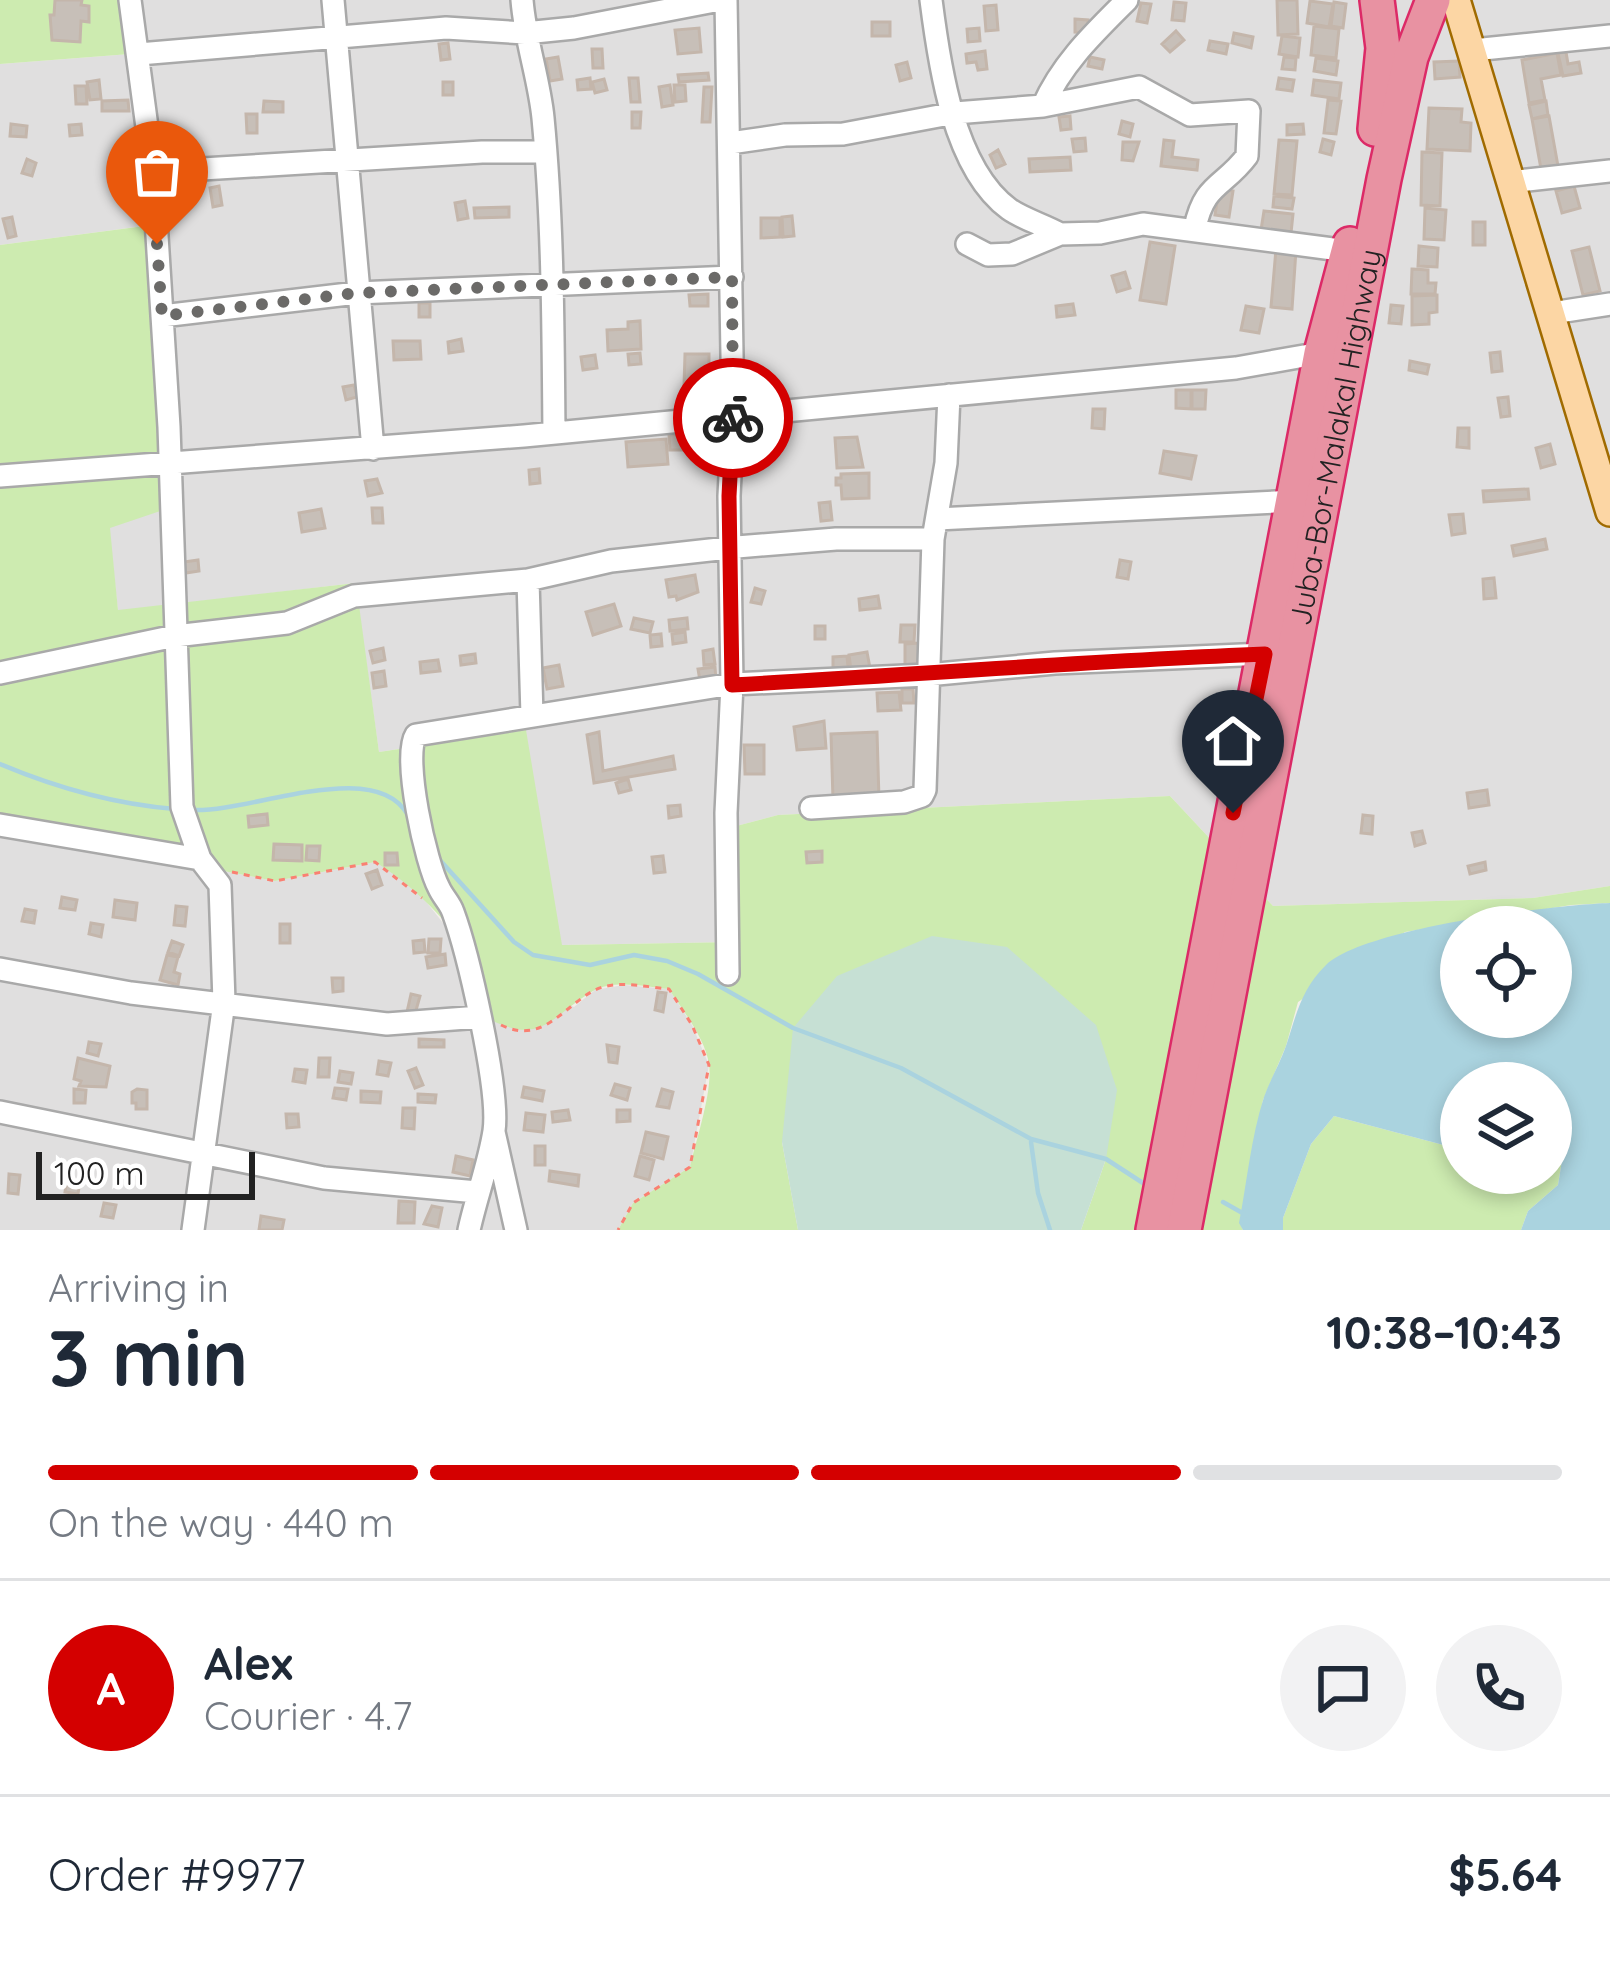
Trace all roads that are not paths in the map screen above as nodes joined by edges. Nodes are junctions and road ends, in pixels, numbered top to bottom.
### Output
1 (130, 0) edge
2 (333, 0) edge
3 (522, 0) edge
4 (723, 0) edge
5 (931, 0) edge
6 (1127, 0) edge
7 (1378, 0) edge
8 (1433, 0) edge
9 (1456, 0) edge
10 (525, 33) junction
11 (1610, 36) edge
12 (335, 39) junction
13 (1473, 50) junction
14 (140, 55) junction
15 (1043, 106) junction
16 (955, 112) junction
17 (730, 143) junction
18 (543, 152) junction
19 (349, 162) junction
20 (1610, 171) edge
21 (153, 172) junction
22 (1509, 182) junction
23 (1195, 228) junction
24 (1060, 234) junction
25 (968, 244) dead end
26 (1348, 250) junction
27 (732, 277) junction
28 (553, 286) junction
29 (357, 293) junction
30 (1610, 304) edge
31 (1552, 313) junction
32 (162, 316) junction
33 (1321, 353) junction
34 (949, 394) junction
35 (733, 414) junction
36 (554, 433) junction
37 (374, 449) junction
38 (170, 461) junction
39 (0, 476) edge
40 (1294, 501) junction
41 (1610, 512) edge
42 (935, 529) junction
43 (730, 548) junction
44 (528, 580) junction
45 (175, 635) junction
46 (1265, 654) junction
47 (0, 673) edge
48 (927, 675) junction
49 (732, 685) junction
50 (532, 716) junction
51 (811, 808) dead end
52 (0, 825) edge
53 (208, 864) junction
54 (0, 969) edge
55 (728, 974) dead end
56 (224, 1002) junction
57 (486, 1018) junction
58 (0, 1112) edge
59 (494, 1132) junction
60 (202, 1154) junction
61 (477, 1192) junction
62 (193, 1230) edge
63 (469, 1230) edge
64 (516, 1230) edge
65 (1153, 1230) edge
66 (1184, 1230) edge

1 - 14 street
2 - 12 street
3 - 10 street
4 - 10 street
4 - 17 street
5 - 16 street
6 - 15 street
7 - 26 highway, Juba-Bor-Malakal Highway
8 - 66 highway, Juba-Bor-Malakal Highway
9 - 13 main road
10 - 12 street
10 - 18 street
11 - 13 street
12 - 14 street
12 - 19 street
13 - 22 main road
14 - 21 street
15 - 16 street
15 - 23 street
16 - 17 street
16 - 24 street
17 - 27 street
18 - 19 street
18 - 28 street
19 - 21 street
19 - 29 street
20 - 22 street
21 - 32 street
22 - 31 main road
23 - 24 street
23 - 26 street
24 - 25 street
26 - 33 highway, Juba-Bor-Malakal Highway
27 - 28 street
27 - 35 street
28 - 29 street
28 - 36 street
29 - 32 street
29 - 37 street
30 - 31 street
31 - 41 main road
32 - 38 street
33 - 34 street
33 - 40 highway, Juba-Bor-Malakal Highway
34 - 35 street
34 - 42 street
35 - 36 street
35 - 43 street
36 - 37 street
37 - 38 street
38 - 39 street
38 - 45 street
40 - 42 street
40 - 46 highway, Juba-Bor-Malakal Highway
42 - 43 street
42 - 48 street
43 - 44 street
43 - 49 street
44 - 45 street
44 - 50 street
45 - 47 street
45 - 53 street
46 - 48 street
46 - 65 highway, Juba-Bor-Malakal Highway
48 - 49 street
48 - 51 street
49 - 50 street
49 - 55 street
50 - 57 street
52 - 53 street
53 - 56 street
54 - 56 street
56 - 57 street
56 - 60 street
57 - 59 street
58 - 60 street
59 - 61 street
59 - 64 street
60 - 61 street
60 - 62 street
61 - 63 street

